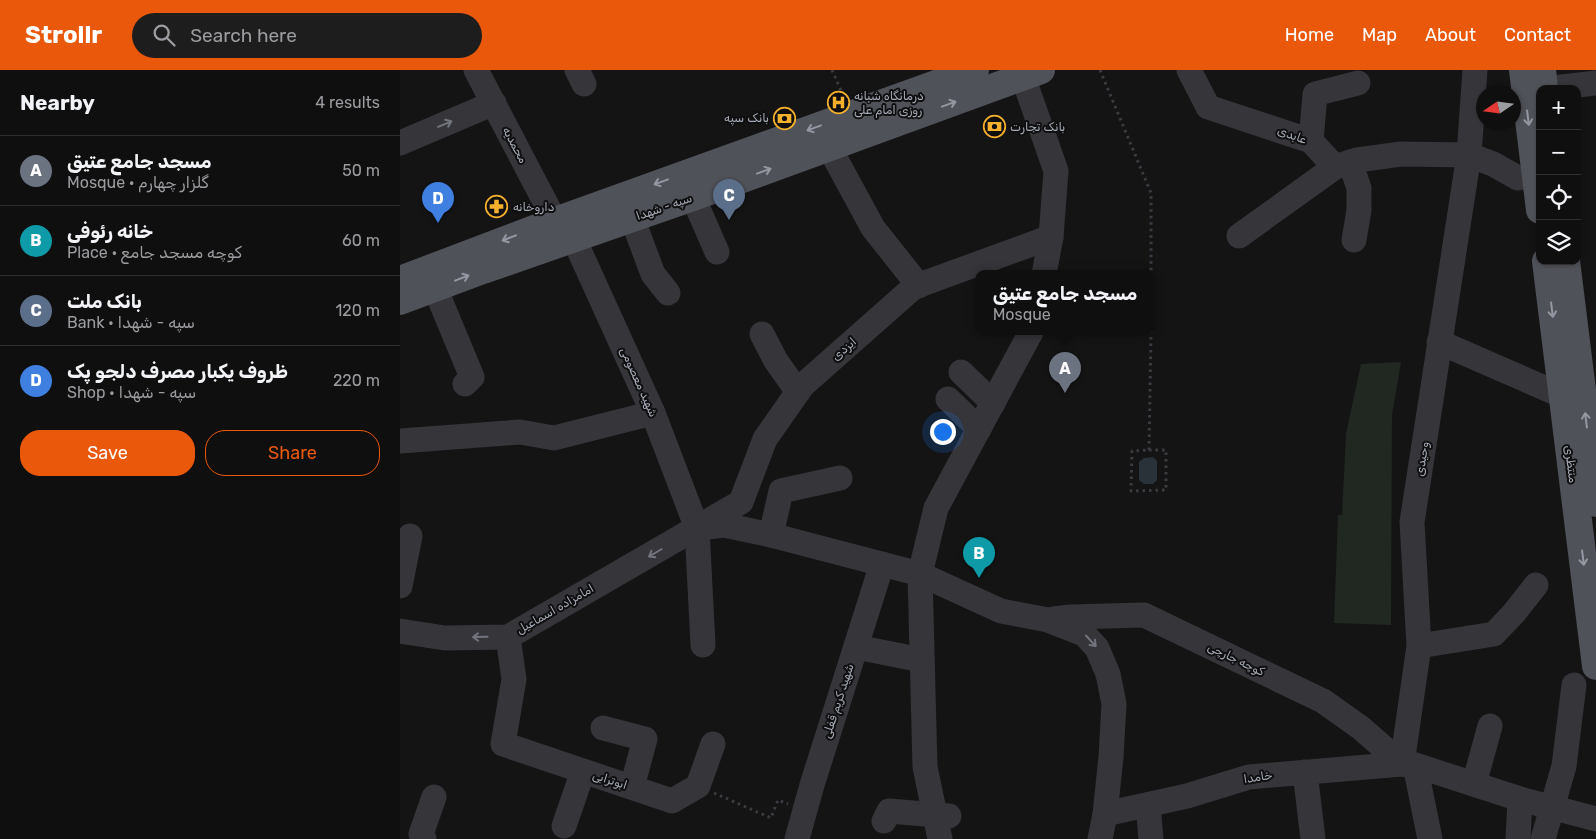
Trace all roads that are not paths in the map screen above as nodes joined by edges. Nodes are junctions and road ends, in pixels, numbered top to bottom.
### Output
1 (975, 70) edge
2 (1190, 70) edge
3 (1475, 70) edge
4 (1522, 70) edge
5 (1542, 70) edge
6 (482, 72) edge
7 (1032, 73) edge
8 (1358, 83) dead end
9 (1596, 83) edge
10 (1544, 85) edge
11 (1579, 85) edge
12 (494, 103) junction
13 (1311, 141) junction
14 (400, 143) edge
15 (829, 147) junction
16 (1469, 155) junction
17 (1343, 164) junction
18 (1518, 178) dead end
19 (1536, 179) edge
20 (693, 197) junction
21 (632, 218) junction
22 (555, 220) junction
23 (1051, 236) junction
24 (1239, 236) dead end
25 (574, 239) junction
26 (1354, 240) dead end
27 (717, 252) dead end
28 (1546, 265) edge
29 (1567, 265) edge
30 (1045, 270) edge
31 (400, 280) edge
32 (919, 286) junction
33 (435, 288) junction
34 (668, 293) dead end
35 (400, 301) edge
36 (1585, 322) edge
37 (762, 334) dead end
38 (1029, 335) edge
39 (1439, 342) junction
40 (961, 372) dead end
41 (465, 384) dead end
42 (798, 392) junction
43 (1562, 396) junction
44 (948, 399) dead end
45 (993, 403) junction
46 (653, 413) junction
47 (979, 429) junction
48 (400, 441) edge
49 (840, 478) dead end
50 (1596, 503) edge
51 (1587, 523) edge
52 (697, 528) junction
53 (770, 535) junction
54 (410, 536) dead end
55 (882, 564) junction
56 (920, 574) junction
57 (1536, 585) dead end
58 (400, 586) edge
59 (1048, 620) junction
60 (400, 631) edge
61 (508, 636) junction
62 (702, 645) dead end
63 (1419, 646) junction
64 (856, 647) junction
65 (922, 660) junction
66 (1596, 666) edge
67 (1574, 685) dead end
68 (1490, 726) dead end
69 (603, 728) dead end
70 (713, 744) dead end
71 (1408, 764) junction
72 (583, 771) junction
73 (1306, 772) junction
74 (1474, 784) junction
75 (632, 787) junction
76 (434, 797) dead end
77 (1520, 800) junction
78 (1148, 805) junction
79 (1554, 807) junction
80 (1105, 814) junction
81 (942, 815) junction
82 (1596, 819) edge
83 (884, 821) dead end
84 (564, 826) dead end
85 (424, 839) edge
86 (797, 839) edge
87 (940, 839) edge
88 (1100, 839) edge
89 (1152, 839) edge
90 (1313, 839) edge
91 (1430, 839) edge
92 (1518, 839) edge
93 (1543, 839) edge

1 -> 22 main road, سپه - شهدا
2 - 13 street, عابدی
3 - 16 street, وحیدی
4 -> 19 main road
5 - 10 main road
6 - 12 street, محمدیه
15 -> 7 main road, سپه - شهدا
7 - 23 street
8 - 13 street
9 - 11 street
14 -> 12 street
12 - 22 street, محمدیه
13 - 17 street, عابدی
20 -> 15 main road, سپه - شهدا
15 - 32 street
16 - 17 street
16 - 18 street
16 - 39 street, وحیدی
17 - 24 street
17 - 26 street
20 - 21 main road, سپه - شهدا
20 - 27 street
21 - 25 main road, سپه - شهدا
21 - 34 street
22 -> 31 main road, سپه - شهدا
23 - 30 street
23 - 32 street, ایزدی
33 -> 25 main road, سپه - شهدا
25 - 46 street, شهید معصومی
28 -> 43 main road, منتظری
29 - 36 main road, منتظری
32 - 42 street, ایزدی
33 - 35 main road, سپه - شهدا
33 - 41 street
50 -> 36 main road, منتظری
37 - 42 street
38 - 45 street
39 - 43 street
39 - 63 street, وحیدی
40 - 45 street
42 - 52 street, ایزدی
43 - 51 main road, منتظری
44 - 47 street
45 - 47 street
46 - 48 street
46 - 52 street, شهید معصومی
47 - 56 street
49 - 53 street
51 -> 66 main road, منتظری
52 - 53 street
52 -> 61 street, امامزاده اسماعیل
52 - 62 street, شهید معصومی
53 - 55 street
54 - 58 street
55 - 56 street
55 - 64 street, شهید کریم قفلی
56 - 59 street
56 - 65 street
57 - 63 street
59 - 71 street, کوچه جارچی
59 -> 80 street
61 -> 60 street, امامزاده اسماعیل
61 - 72 street, ابوترابی
63 - 71 street, وحیدی
64 - 65 street
64 - 86 street, شهید کریم قفلی
65 - 81 street
67 - 79 street
68 - 74 street
69 - 75 street
70 - 75 street, ابوترابی
71 - 73 street, خامدا
71 - 74 street
71 - 91 street, وحیدی
72 - 75 street, ابوترابی
72 - 84 street
73 - 78 street, خامدا
73 - 90 street
74 - 77 street
76 - 85 street
77 - 79 street
77 - 92 street
78 - 80 street, خامدا
78 - 89 street
79 - 82 street
79 - 93 street
80 - 88 street
81 - 83 street
81 - 87 street

